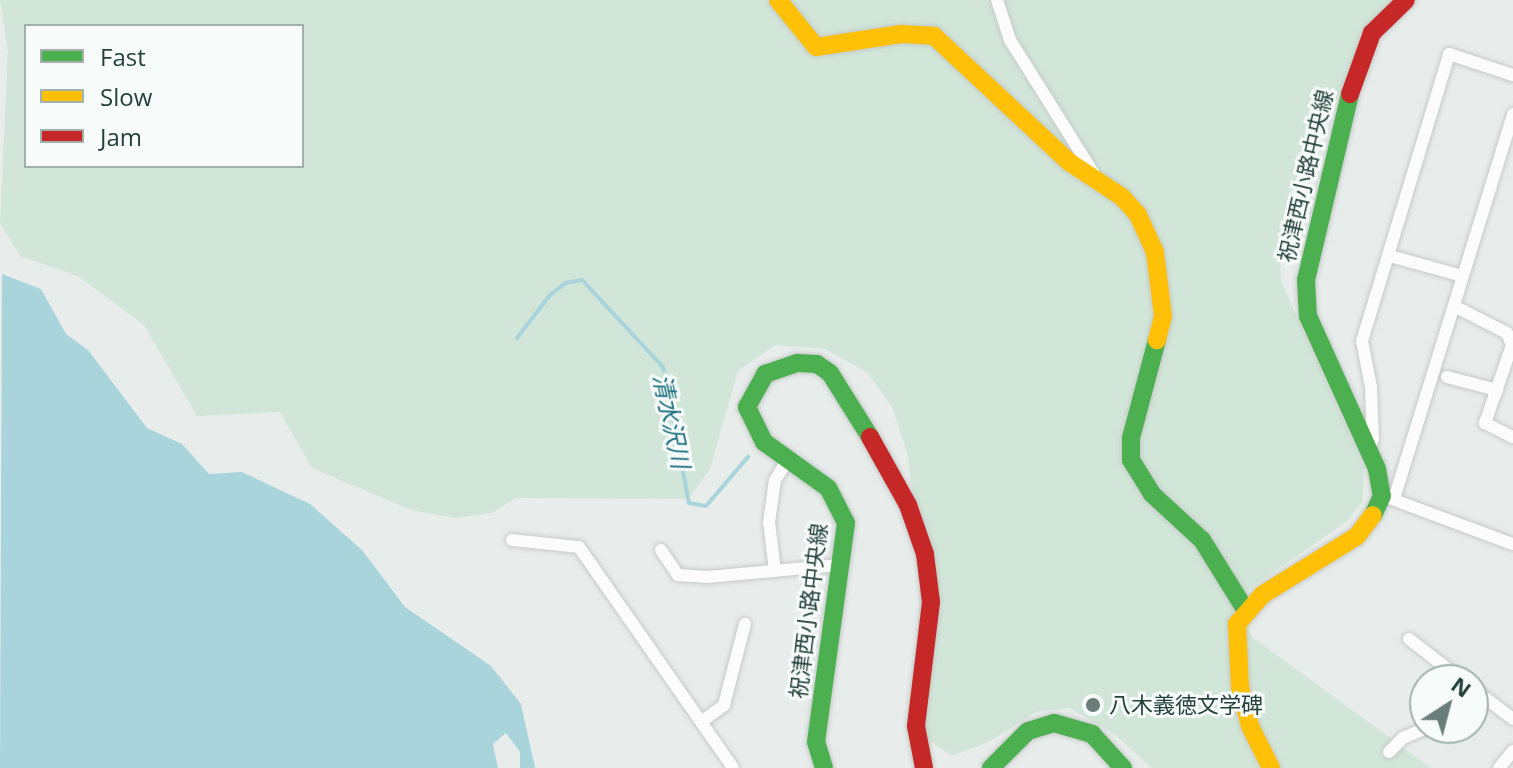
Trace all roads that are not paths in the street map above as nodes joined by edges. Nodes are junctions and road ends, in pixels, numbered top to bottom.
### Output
1 (778, 0) edge
2 (997, 0) edge
3 (1406, 0) edge
4 (1513, 75) edge
5 (1513, 114) edge
6 (1507, 158) edge
7 (1098, 180) junction
8 (1390, 256) junction
9 (1462, 276) junction
10 (1454, 306) junction
11 (1447, 377) dead end
12 (1497, 390) junction
13 (1513, 437) edge
14 (1368, 450) junction
15 (787, 461) junction
16 (1388, 498) junction
17 (512, 540) dead end
18 (1513, 544) edge
19 (596, 546) dead end
20 (579, 547) junction
21 (661, 550) dead end
22 (840, 565) junction
23 (775, 571) junction
24 (1245, 609) junction
25 (745, 624) dead end
26 (1409, 639) dead end
27 (1441, 664) edge
28 (1513, 701) edge
29 (1489, 703) edge
30 (1509, 716) edge
31 (701, 722) junction
32 (1409, 736) edge
33 (1513, 751) edge
34 (1389, 752) dead end
35 (733, 768) edge
36 (824, 768) edge
37 (924, 768) edge
38 (991, 768) edge
39 (1123, 768) edge
40 (1271, 768) edge
41 (1499, 768) edge

1 - 7 main road
2 - 7 street
3 - 14 main road, 祝津西小路中央線
4 - 8 street
5 - 6 street
6 - 9 street
7 - 24 main road
8 - 9 street
8 - 14 street
9 - 10 street
10 - 12 street
10 - 16 street
11 - 12 street
12 - 13 street
14 - 16 main road, 祝津西小路中央線
15 - 22 main road, 祝津西小路中央線
15 - 23 street
15 - 37 main road, 祝津西小路中央線
16 - 18 street
16 - 24 main road
17 - 20 street
19 - 20 street
20 - 31 street
21 - 23 street
22 - 23 street
22 - 36 main road, 祝津西小路中央線
24 - 40 main road
25 - 31 street
26 - 27 street
28 - 30 street
29 - 30 street
31 - 35 street
32 - 34 street
33 - 41 street
38 - 39 main road

